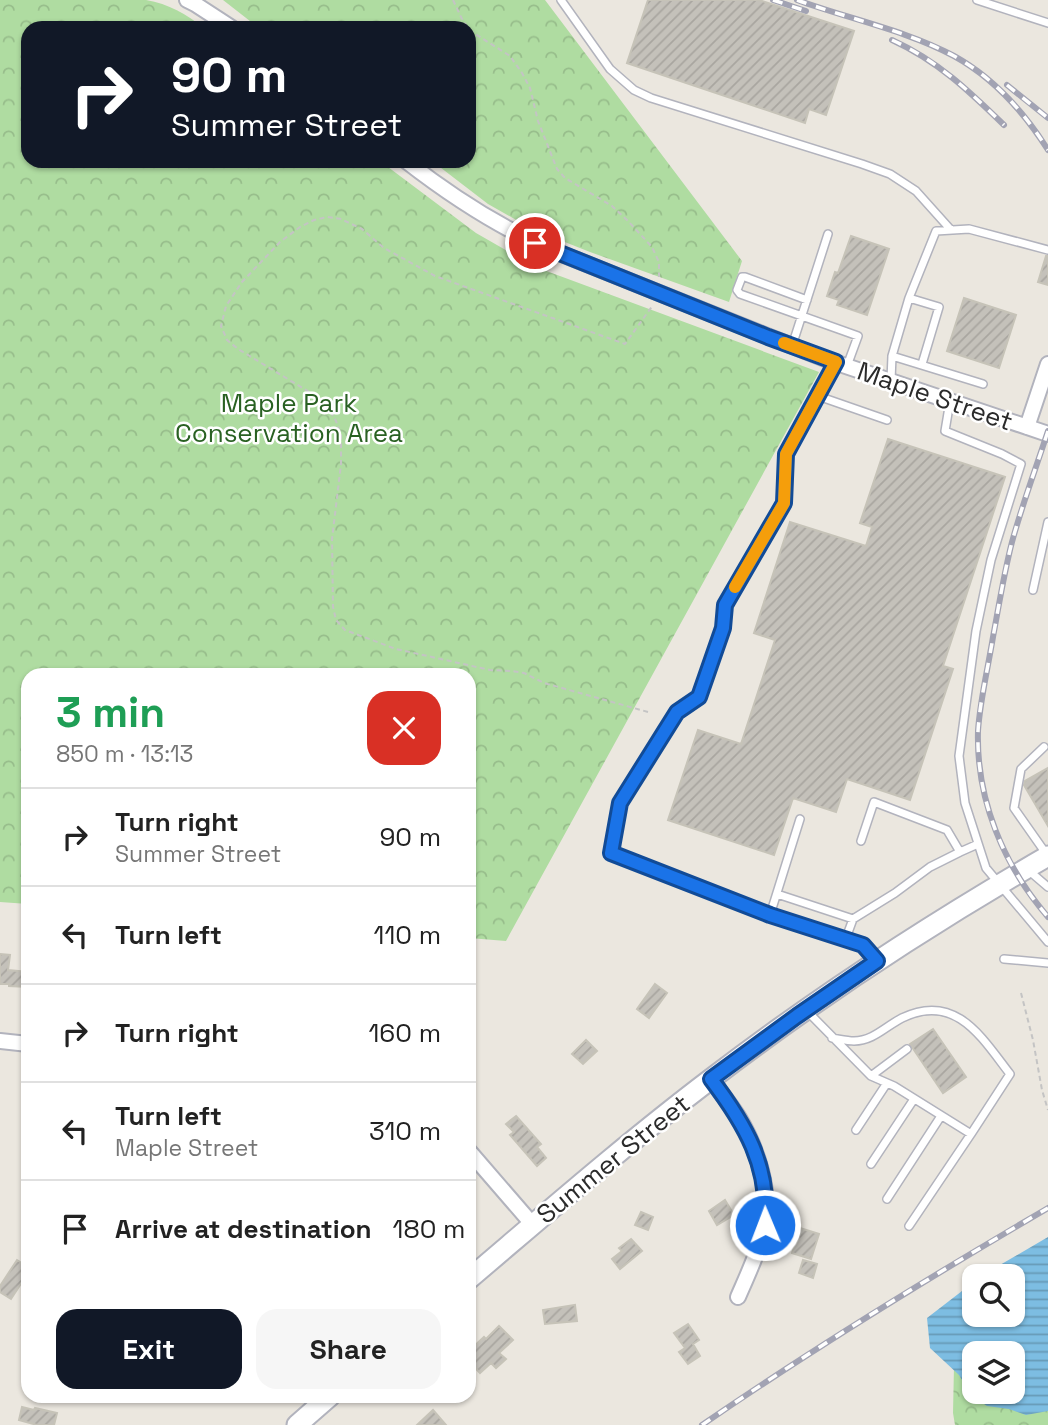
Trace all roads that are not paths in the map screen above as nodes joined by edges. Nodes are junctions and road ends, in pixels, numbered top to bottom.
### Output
1 (187, 0) edge
2 (561, 0) edge
3 (977, 0) edge
4 (222, 21) edge
5 (1048, 23) edge
6 (416, 168) edge
7 (951, 230) junction
8 (828, 234) dead end
9 (1048, 250) edge
10 (909, 298) junction
11 (807, 300) junction
12 (801, 315) junction
13 (792, 346) junction
14 (891, 356) junction
15 (842, 364) junction
16 (1048, 364) edge
17 (922, 365) junction
18 (891, 380) junction
19 (983, 384) dead end
20 (818, 396) junction
21 (950, 401) junction
22 (887, 420) dead end
23 (1027, 427) junction
24 (1048, 434) edge
25 (1048, 522) edge
26 (1032, 590) dead end
27 (1044, 747) dead end
28 (800, 819) dead end
29 (861, 841) dead end
30 (978, 844) junction
31 (960, 852) junction
32 (1048, 856) edge
33 (1026, 868) junction
34 (1000, 884) junction
35 (1048, 887) edge
36 (777, 894) junction
37 (770, 915) junction
38 (853, 919) junction
39 (845, 938) junction
40 (1048, 942) edge
41 (1004, 959) dead end
42 (1048, 963) edge
43 (870, 966) junction
44 (806, 1010) junction
45 (832, 1038) junction
46 (0, 1041) edge
47 (21, 1043) edge
48 (907, 1049) dead end
49 (871, 1076) junction
50 (711, 1079) junction
51 (887, 1083) junction
52 (914, 1099) junction
53 (941, 1116) junction
54 (856, 1130) dead end
55 (971, 1134) junction
56 (476, 1159) edge
57 (871, 1164) dead end
58 (887, 1199) dead end
59 (533, 1225) junction
60 (909, 1226) dead end
61 (476, 1273) edge
62 (738, 1297) dead end
63 (322, 1403) edge
64 (298, 1425) edge

1 - 4 street
2 - 7 lane
3 - 5 lane
6 - 13 street, Maple Street
7 - 9 lane
7 - 10 lane
8 - 11 lane
10 - 14 lane
10 - 17 lane
11 - 12 lane
11 - 12 lane
12 - 13 lane
12 - 15 lane
13 - 15 street, Maple Street
14 - 17 lane
14 - 18 lane
15 - 18 street, Maple Street
15 - 20 lane
16 - 23 street
17 - 19 lane
18 - 21 street, Maple Street
20 - 22 lane
20 - 37 lane
21 - 23 street, Maple Street
21 - 30 lane
23 - 24 street, Maple Street
25 - 26 lane
27 - 32 lane
28 - 36 lane
29 - 31 lane
30 - 31 lane
30 - 34 lane
31 - 38 lane
32 - 33 main road, Summer Street
33 - 34 main road, Summer Street
33 - 35 lane
34 - 40 lane
34 - 43 main road, Summer Street
36 - 37 lane
36 - 38 lane
37 - 39 lane
38 - 39 lane
39 - 43 lane
41 - 42 lane
43 - 44 main road, Summer Street
44 - 45 lane
44 - 50 main road, Summer Street
45 - 49 lane
45 - 55 lane
46 - 47 street
48 - 49 lane
49 - 51 lane
50 - 59 main road, Summer Street
50 - 62 street
51 - 52 lane
51 - 54 lane
52 - 53 lane
52 - 57 lane
53 - 55 lane
53 - 58 lane
55 - 60 lane
56 - 59 street
59 - 61 main road, Summer Street
63 - 64 main road

